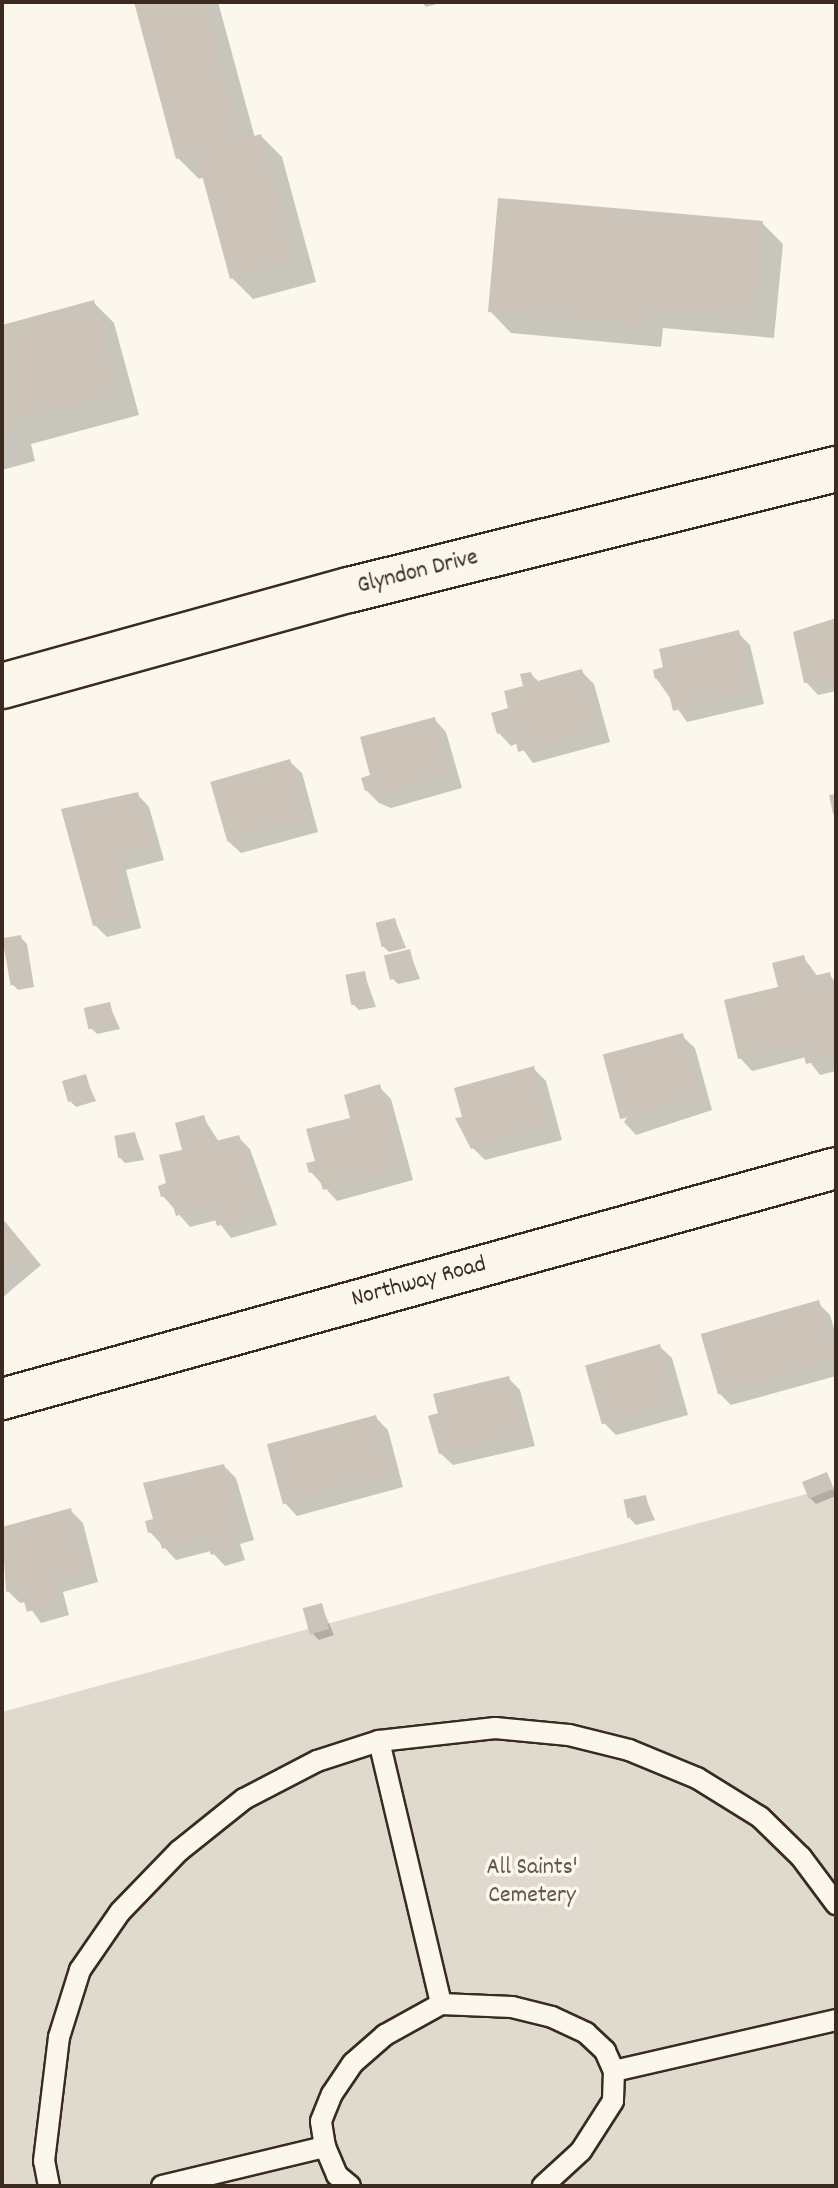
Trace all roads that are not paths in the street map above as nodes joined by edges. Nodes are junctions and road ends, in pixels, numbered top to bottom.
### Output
1 (836, 469) edge
2 (2, 686) edge
3 (836, 1168) edge
4 (2, 1399) edge
5 (379, 1741) junction
6 (836, 1904) edge
7 (441, 2004) junction
8 (836, 2020) edge
9 (614, 2071) junction
10 (325, 2147) junction
11 (49, 2186) edge
12 (162, 2186) edge
13 (350, 2186) edge
14 (543, 2186) edge

1 - 2 street, Glyndon Drive
3 - 4 street, Northway Road
5 - 6 lane
5 - 7 lane
5 - 11 lane
7 - 9 lane
7 - 10 lane
8 - 9 lane
9 - 14 lane
10 - 12 lane
10 - 13 lane

